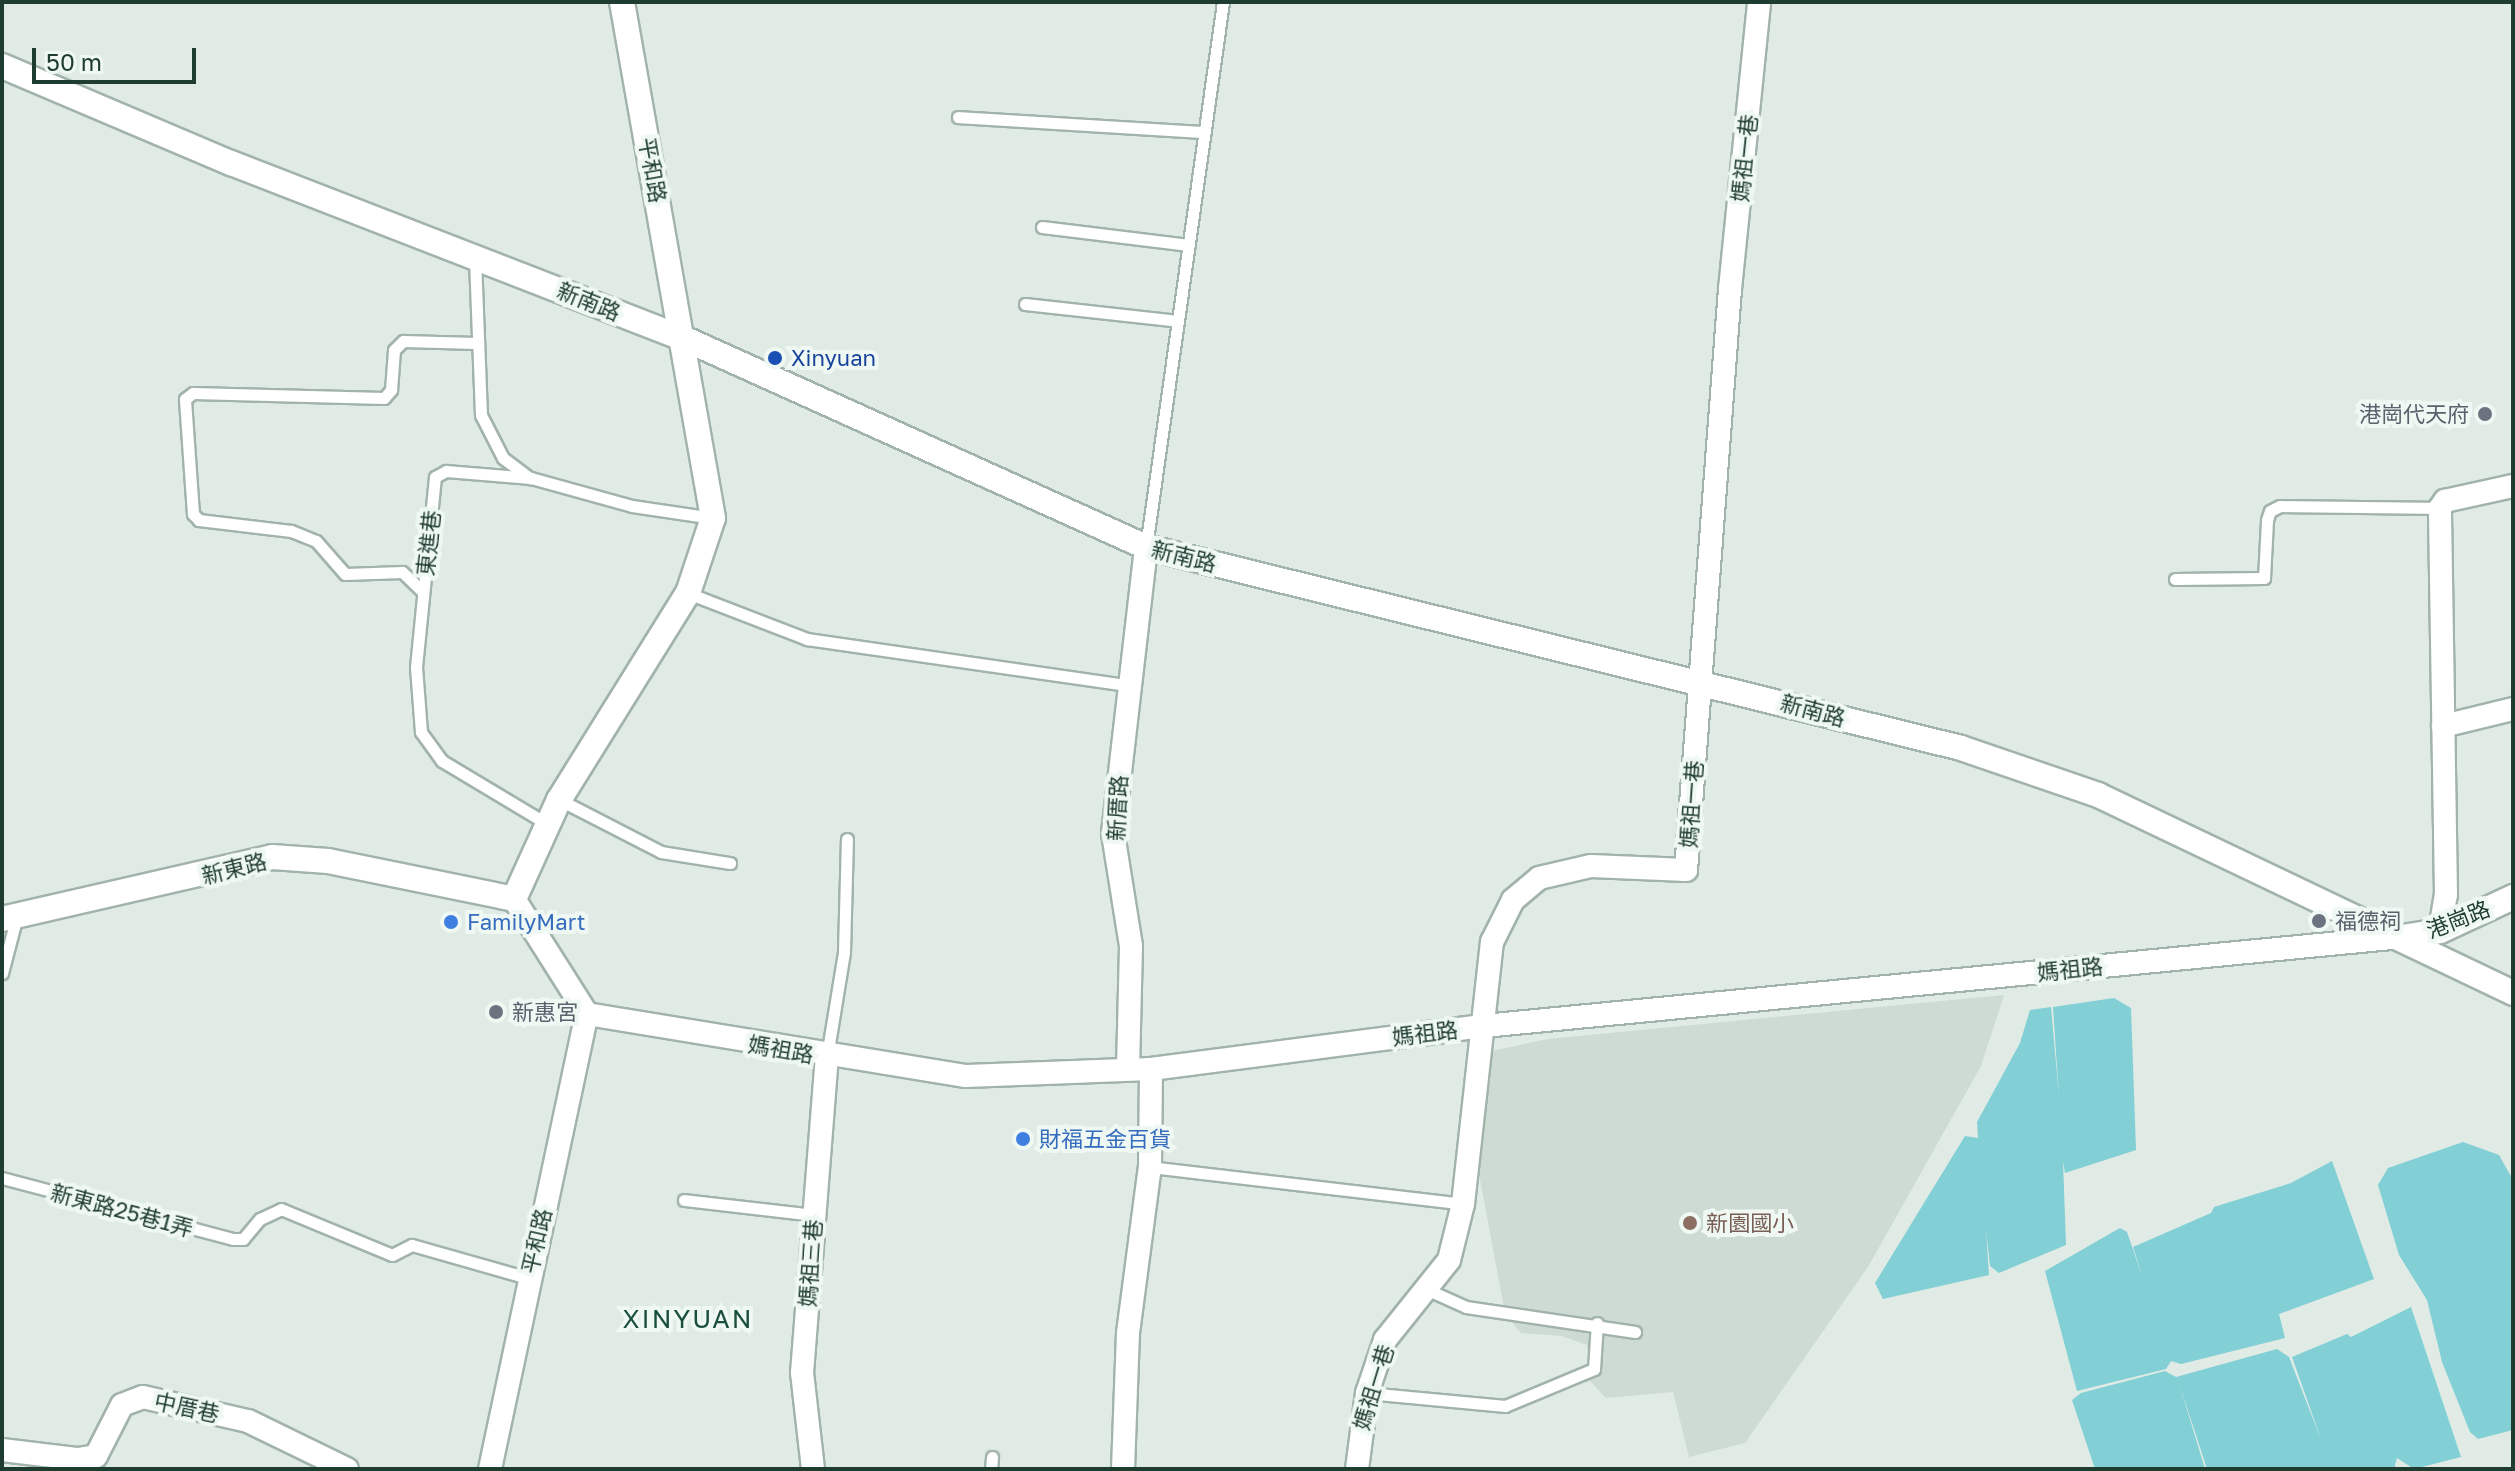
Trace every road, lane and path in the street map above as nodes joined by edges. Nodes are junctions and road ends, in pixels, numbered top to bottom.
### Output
1 (622, 2) edge
2 (1223, 2) edge
3 (1759, 2) edge
4 (2, 66) edge
5 (958, 117) dead end
6 (1205, 132) junction
7 (1042, 227) dead end
8 (1189, 245) junction
9 (475, 255) junction
10 (1025, 304) dead end
11 (1178, 321) junction
12 (683, 338) junction
13 (476, 343) junction
14 (531, 478) junction
15 (2513, 486) edge
16 (2440, 508) junction
17 (713, 518) junction
18 (1146, 547) junction
19 (2175, 579) dead end
20 (423, 592) junction
21 (688, 593) junction
22 (1701, 681) junction
23 (1127, 685) junction
24 (2513, 709) edge
25 (2443, 726) junction
26 (559, 800) junction
27 (550, 825) junction
28 (847, 839) dead end
29 (730, 863) dead end
30 (2513, 897) edge
31 (514, 899) junction
32 (9, 918) edge
33 (2440, 931) junction
34 (2402, 937) junction
35 (2, 973) edge
36 (2513, 993) edge
37 (587, 1014) junction
38 (1484, 1026) junction
39 (827, 1057) junction
40 (1128, 1069) junction
41 (1151, 1069) junction
42 (1150, 1167) junction
43 (2, 1178) edge
44 (684, 1200) dead end
45 (1463, 1204) junction
46 (813, 1215) junction
47 (528, 1278) junction
48 (1426, 1289) junction
49 (1597, 1323) junction
50 (1635, 1332) dead end
51 (1367, 1393) junction
52 (2, 1450) edge
53 (347, 1469) edge
54 (490, 1469) edge
55 (813, 1469) edge
56 (1123, 1469) edge
57 (1357, 1469) edge

1 - 12 street, 平和路
2 - 6 lane
3 - 22 street, 媽祖一巷
4 - 9 street, 新南路
5 - 6 lane
6 - 8 lane
7 - 8 lane
8 - 11 lane
9 - 12 street, 新南路
9 - 13 lane
10 - 11 lane
11 - 18 lane
12 - 17 street, 平和路
12 - 18 street, 新南路
13 - 14 lane
13 - 20 lane
14 - 17 lane, 東進巷
14 - 20 lane, 東進巷
15 - 16 street
16 - 19 lane
16 - 25 street
17 - 21 street
18 - 22 street, 新南路
18 - 23 street, 新厝路
20 - 27 lane, 東進巷
21 - 23 lane
21 - 26 street
22 - 34 street, 新南路
22 - 38 street, 媽祖一巷
23 - 40 street, 新厝路
24 - 25 street
25 - 33 street
26 - 27 street
26 - 29 lane
27 - 31 street
28 - 39 lane
30 - 33 street, 港崗路
31 - 32 street, 新東路
31 - 37 street
32 - 35 lane
33 - 34 street, 港崗路
34 - 36 street, 新南路
34 - 38 street, 媽祖路
37 - 39 street, 媽祖路
37 - 47 street, 平和路
38 - 41 street, 媽祖路
38 - 45 street, 媽祖一巷
39 - 40 street, 媽祖路
39 - 46 street, 媽祖三巷
40 - 41 street, 媽祖路
41 - 42 street
42 - 45 lane
42 - 56 street
43 - 47 lane, 新東路25巷1弄
44 - 46 lane
45 - 48 street, 媽祖一巷
46 - 55 street, 媽祖三巷
47 - 54 street, 平和路
48 - 49 lane
48 - 51 street, 媽祖一巷
49 - 50 lane
49 - 51 lane
51 - 57 street, 媽祖一巷
52 - 53 street, 中厝巷

